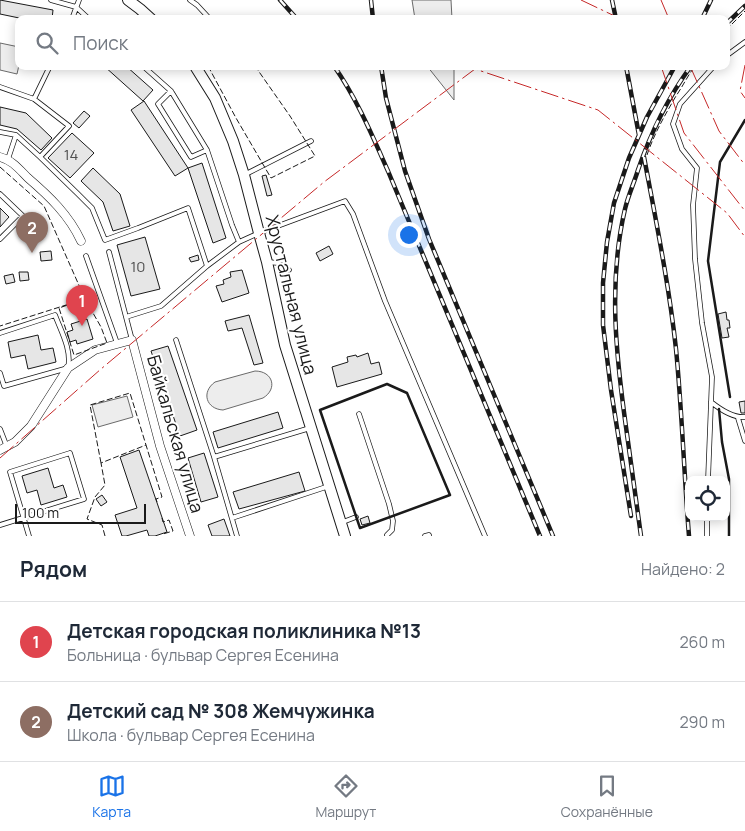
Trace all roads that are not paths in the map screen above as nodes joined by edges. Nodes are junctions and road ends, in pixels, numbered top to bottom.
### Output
1 (51, 0) edge
2 (79, 0) edge
3 (128, 0) edge
4 (190, 0) edge
5 (76, 7) junction
6 (73, 15) edge
7 (85, 15) edge
8 (147, 15) edge
9 (206, 15) edge
10 (745, 42) edge
11 (730, 53) edge
12 (48, 70) edge
13 (147, 70) edge
14 (198, 70) edge
15 (710, 70) edge
16 (0, 87) edge
17 (171, 91) junction
18 (34, 99) junction
19 (0, 132) edge
20 (16, 135) junction
21 (311, 141) dead end
22 (207, 150) junction
23 (40, 157) junction
24 (4, 158) edge
25 (244, 175) junction
26 (0, 194) edge
27 (259, 234) junction
28 (0, 239) edge
29 (81, 241) dead end
30 (239, 242) junction
31 (109, 252) dead end
32 (86, 256) dead end
33 (267, 262) junction
34 (207, 266) junction
35 (289, 270) dead end
36 (126, 317) junction
37 (0, 333) edge
38 (132, 340) junction
39 (176, 340) dead end
40 (117, 343) junction
41 (68, 368) junction
42 (0, 373) edge
43 (711, 402) junction
44 (359, 414) dead end
45 (745, 417) edge
46 (738, 418) junction
47 (311, 428) junction
48 (0, 429) edge
49 (745, 441) edge
50 (3, 448) edge
51 (214, 457) junction
52 (708, 476) edge
53 (329, 486) junction
54 (24, 517) junction
55 (356, 517) dead end
56 (232, 518) junction
57 (707, 521) edge
58 (341, 523) junction
59 (0, 525) edge
60 (29, 536) edge
61 (190, 536) edge
62 (237, 536) edge
63 (345, 536) edge
64 (386, 536) edge
65 (485, 536) edge
66 (707, 536) edge

1 - 5 lane
2 - 5 lane
3 - 8 street
4 - 9 lane
5 - 6 lane
5 - 7 lane
10 - 11 lane
12 - 18 lane
13 - 17 lane
14 - 25 street, Хрустальная улица
15 - 43 lane
16 - 18 lane
17 - 22 lane
17 - 22 lane
18 - 23 lane
19 - 20 lane
20 - 23 lane
20 - 24 lane
21 - 25 lane
22 - 30 lane
23 - 34 lane
24 - 29 street
25 - 27 street, Хрустальная улица
26 - 28 lane
27 - 30 lane
27 - 33 street, Хрустальная улица
27 - 65 lane
30 - 34 lane
31 - 36 lane
32 - 40 lane
33 - 35 lane
33 - 47 street, Хрустальная улица
34 - 36 lane
36 - 38 lane
37 - 41 lane
38 - 40 street
38 - 61 street, Байкальская улица
39 - 51 lane
40 - 41 street
41 - 42 lane
41 - 50 street
43 - 46 lane
43 - 52 lane
44 - 64 lane
45 - 46 lane
46 - 49 lane
47 - 51 lane
47 - 53 street, Хрустальная улица
48 - 50 lane
51 - 56 lane
53 - 56 lane
53 - 58 street, Хрустальная улица
54 - 54 lane
54 - 59 lane
54 - 60 lane
55 - 58 lane
56 - 62 lane
57 - 66 lane
58 - 63 street, Хрустальная улица

